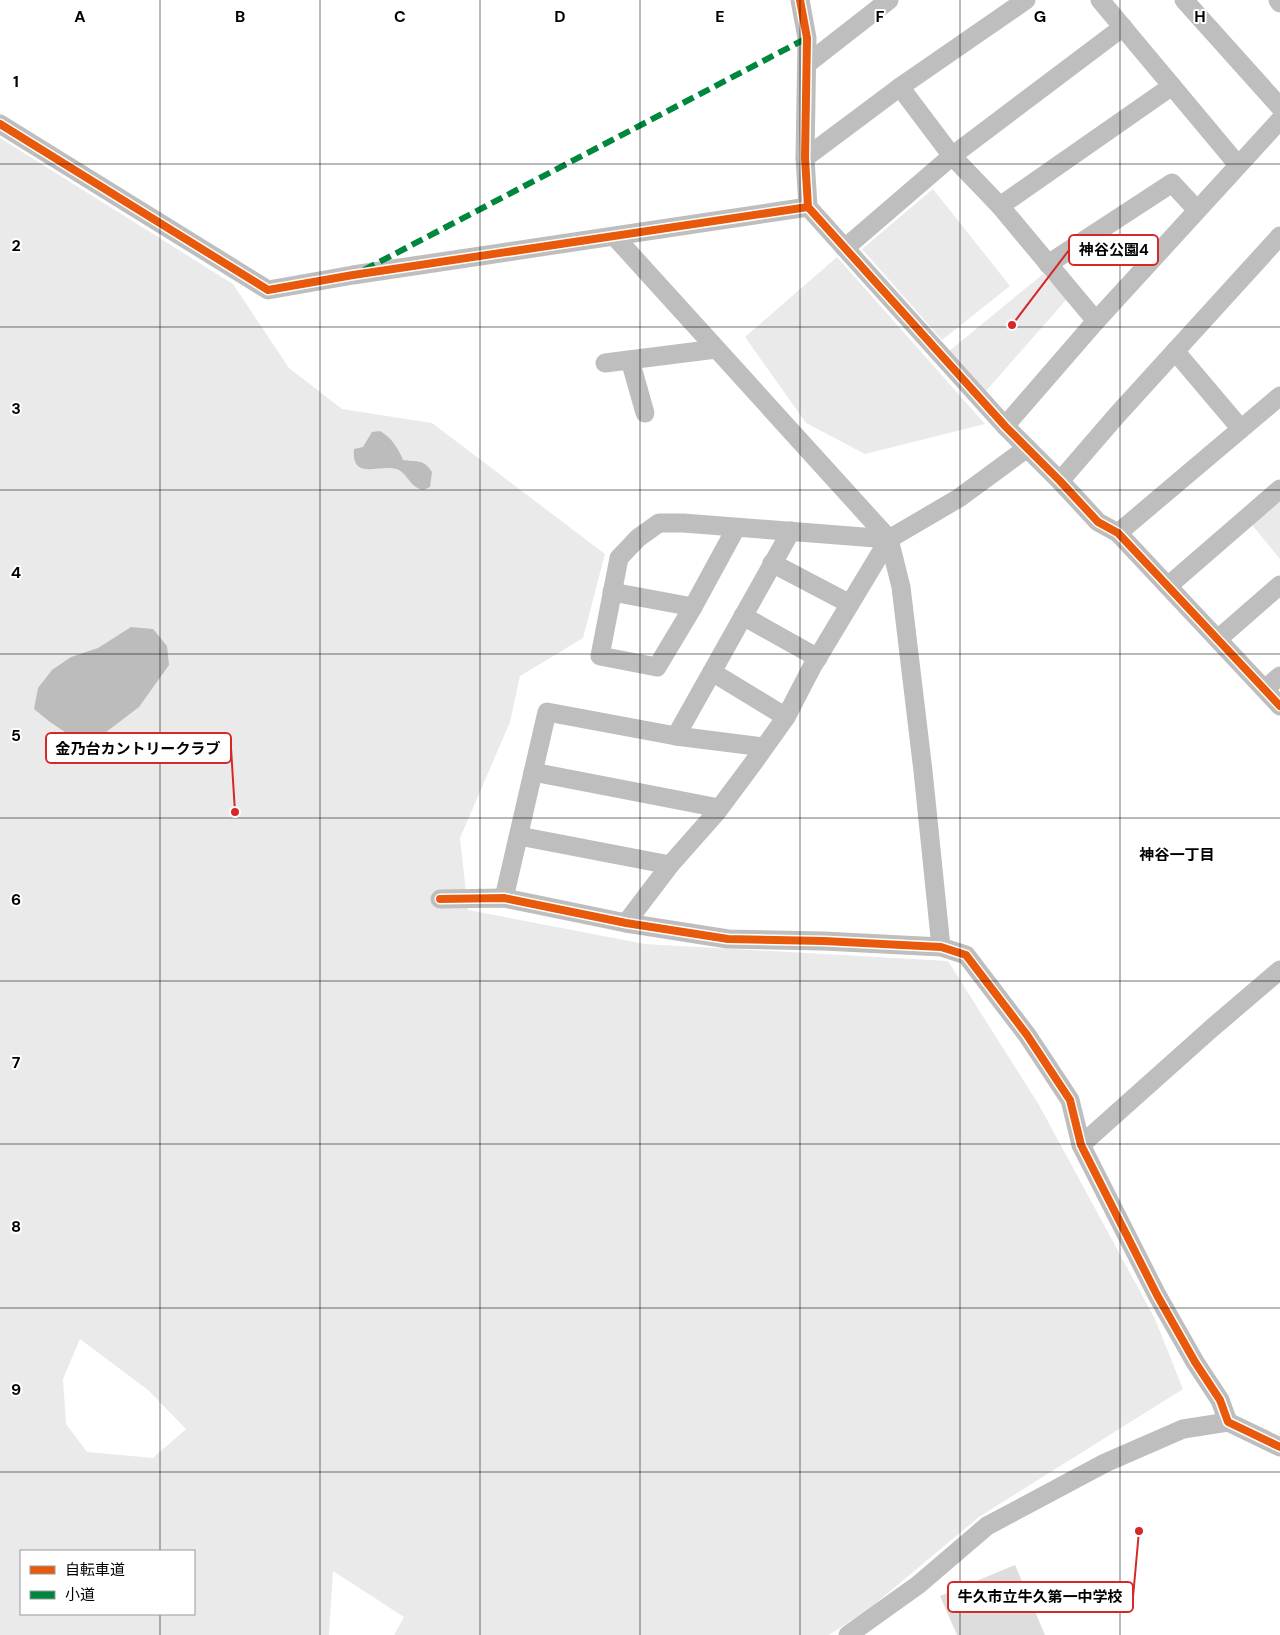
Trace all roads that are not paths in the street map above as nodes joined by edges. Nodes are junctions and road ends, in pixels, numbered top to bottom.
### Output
1 (800, 0) edge
2 (889, 0) edge
3 (1026, 0) edge
4 (1100, 0) edge
5 (1184, 0) edge
6 (1278, 0) edge
7 (1280, 3) edge
8 (1123, 27) junction
9 (806, 64) junction
10 (1172, 86) junction
11 (900, 87) junction
12 (1280, 107) edge
13 (1280, 120) edge
14 (0, 124) edge
15 (952, 156) junction
16 (805, 158) junction
17 (1238, 165) junction
18 (1000, 206) junction
19 (808, 207) junction
20 (1197, 210) junction
21 (1280, 236) edge
22 (615, 237) junction
23 (845, 248) junction
24 (1048, 264) junction
25 (1096, 321) junction
26 (716, 349) junction
27 (1175, 351) junction
28 (630, 360) junction
29 (605, 363) dead end
30 (1280, 396) edge
31 (646, 412) dead end
32 (1005, 426) junction
33 (1241, 429) junction
34 (1027, 448) junction
35 (1060, 481) junction
36 (1280, 489) edge
37 (736, 528) junction
38 (791, 531) junction
39 (1118, 534) junction
40 (889, 539) junction
41 (772, 563) junction
42 (1280, 585) edge
43 (1168, 586) junction
44 (612, 592) junction
45 (850, 604) junction
46 (693, 607) junction
47 (743, 616) junction
48 (1218, 639) junction
49 (818, 658) junction
50 (712, 672) junction
51 (1280, 676) edge
52 (1265, 690) junction
53 (1280, 706) edge
54 (786, 717) junction
55 (676, 736) junction
56 (764, 747) junction
57 (533, 772) junction
58 (719, 808) junction
59 (519, 836) junction
60 (670, 865) junction
61 (504, 898) junction
62 (440, 899) dead end
63 (626, 924) junction
64 (941, 947) junction
65 (1280, 970) edge
66 (1081, 1145) junction
67 (1228, 1422) junction
68 (1280, 1447) edge
69 (848, 1635) edge

1 - 9 street
2 - 9 street
3 - 11 street
4 - 8 street
5 - 12 street
6 - 7 street
8 - 10 street
8 - 15 street
9 - 16 street
10 - 17 street
10 - 18 street
11 - 15 street
11 - 16 street
13 - 17 street
14 - 22 street
15 - 18 street
15 - 23 street
16 - 19 street
17 - 20 street
18 - 24 street
19 - 22 street
19 - 23 street
20 - 24 street
20 - 25 street
21 - 27 street
22 - 26 street
23 - 32 street
24 - 25 street
25 - 32 street
26 - 28 street
26 - 40 street
27 - 33 street
27 - 35 street
28 - 29 street
28 - 31 street
30 - 33 street
32 - 34 street
33 - 39 street
34 - 35 street
34 - 40 street
35 - 39 street
36 - 43 street
37 - 38 street
37 - 44 street
37 - 46 street
38 - 40 street
38 - 41 street
39 - 43 street
40 - 45 street
40 - 64 street
41 - 45 street
41 - 47 street
42 - 48 street
43 - 48 street
44 - 46 street
44 - 46 street
45 - 49 street
47 - 49 street
47 - 50 street
48 - 52 street
49 - 54 street
50 - 54 street
50 - 55 street
51 - 52 street
52 - 53 street
54 - 56 street
55 - 56 street
55 - 57 street
56 - 58 street
57 - 58 street
57 - 59 street
58 - 60 street
59 - 60 street
59 - 61 street
60 - 63 street
61 - 62 street
61 - 63 street
63 - 64 street
64 - 66 street
65 - 66 street
66 - 67 street
67 - 68 street
67 - 69 street

